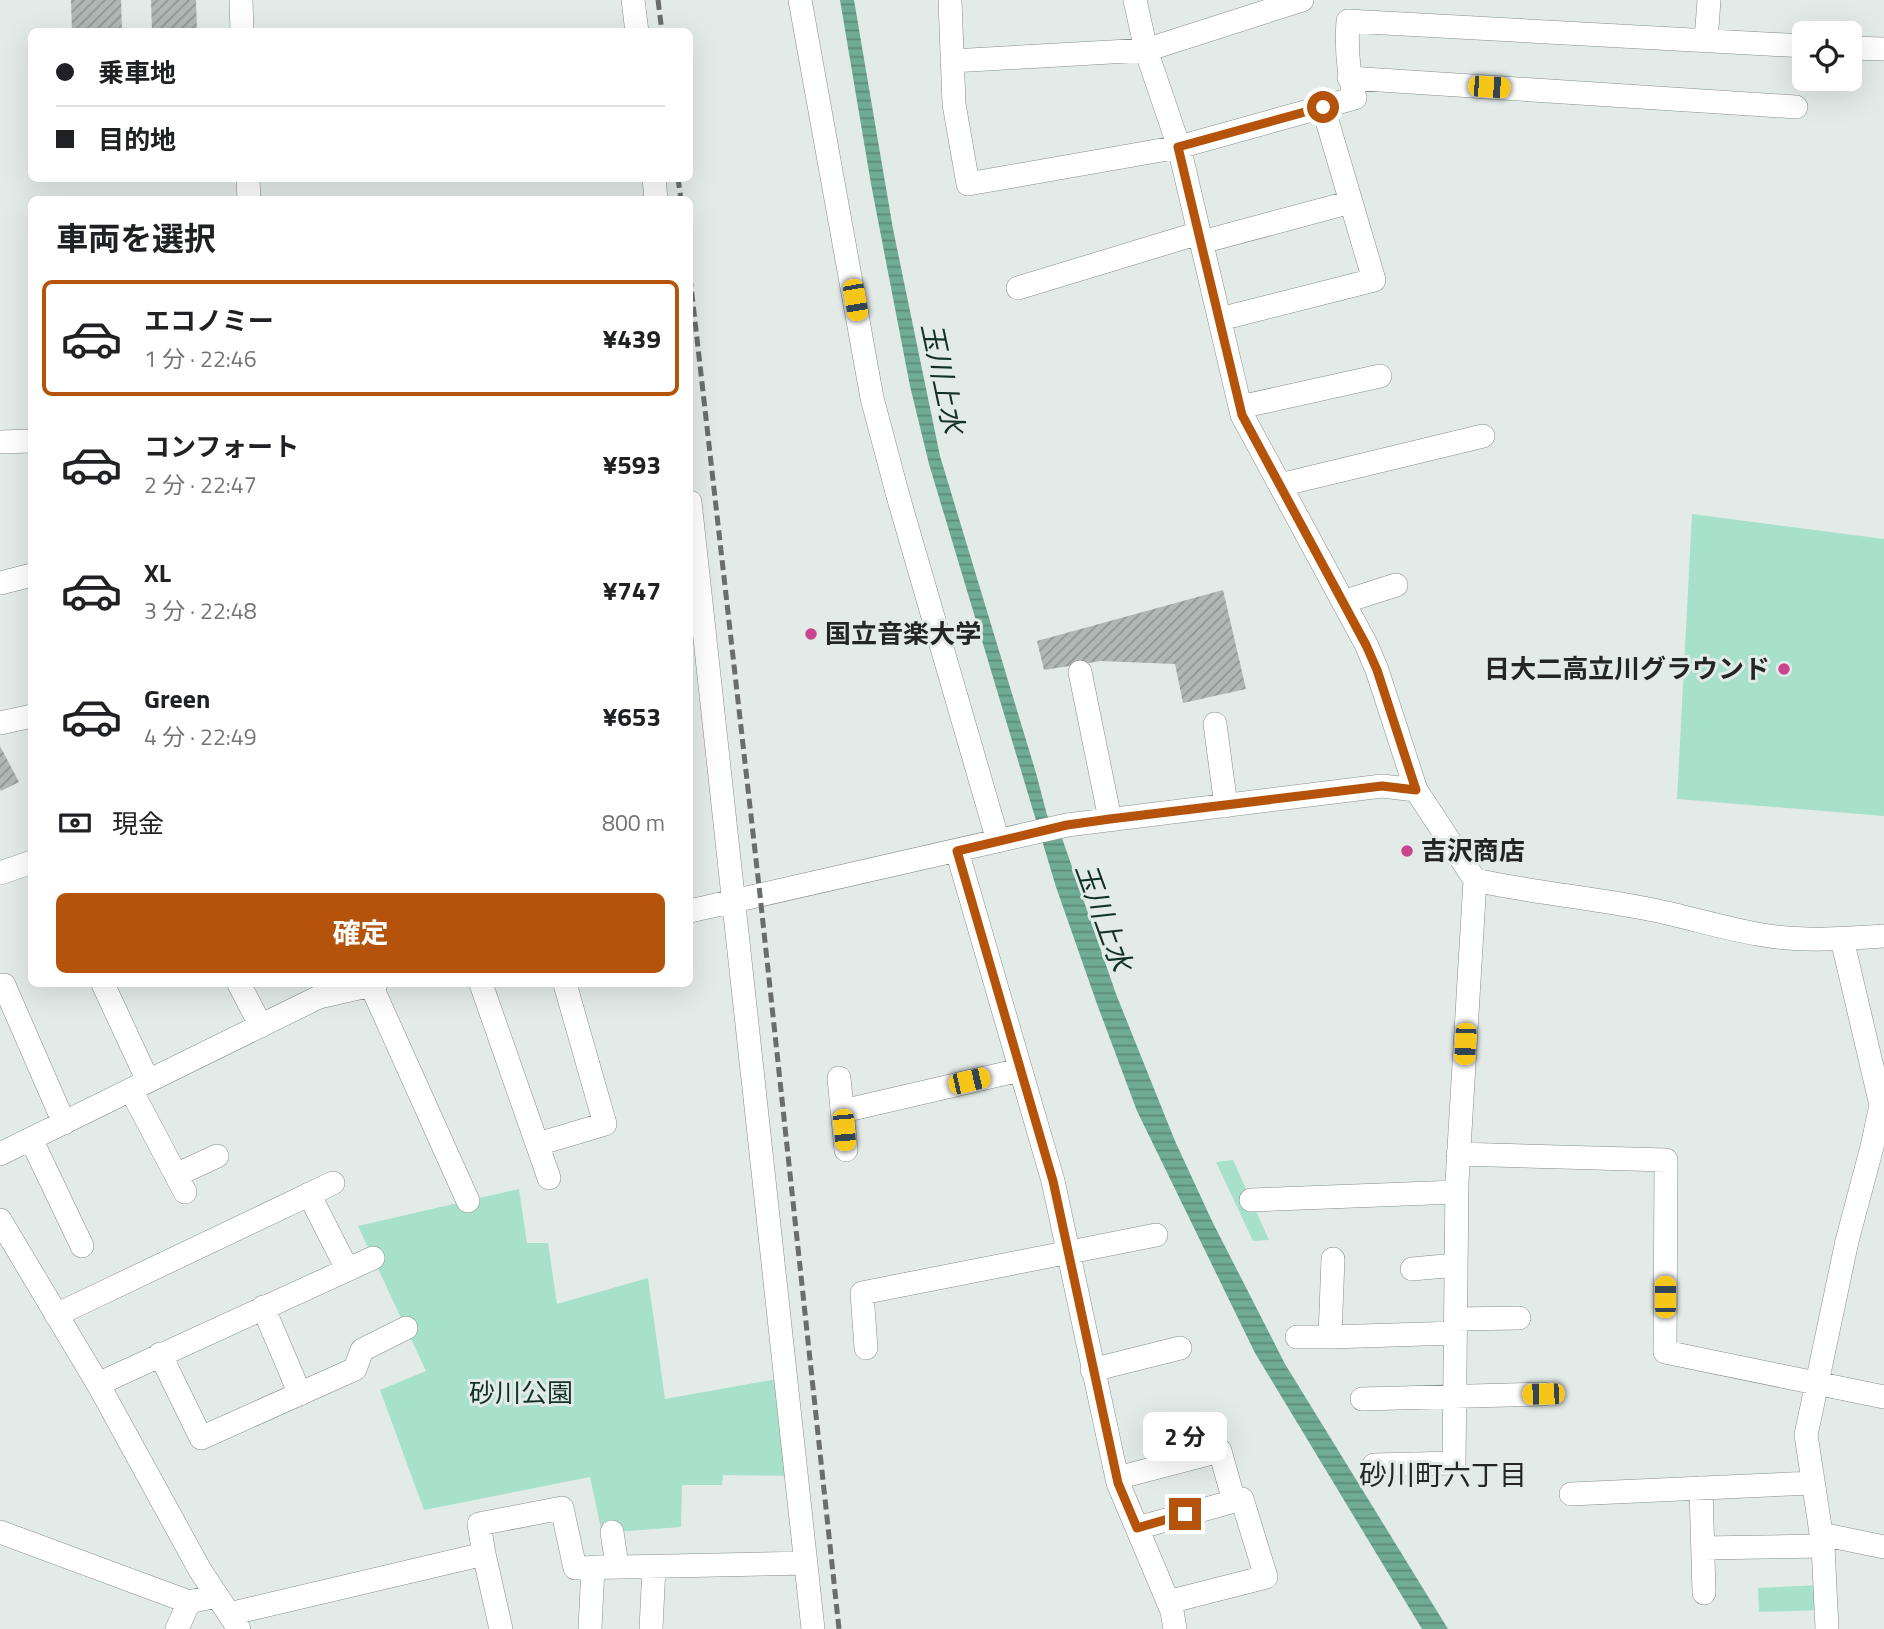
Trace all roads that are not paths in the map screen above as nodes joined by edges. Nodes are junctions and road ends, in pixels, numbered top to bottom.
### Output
1 (241, 0) edge
2 (633, 0) edge
3 (800, 0) edge
4 (950, 0) edge
5 (1135, 0) edge
6 (1302, 0) edge
7 (1709, 0) edge
8 (1345, 10) edge
9 (242, 28) edge
10 (636, 28) edge
11 (1706, 41) junction
12 (1792, 45) edge
13 (1862, 48) edge
14 (1884, 49) edge
15 (1146, 50) junction
16 (952, 61) junction
17 (1349, 78) junction
18 (1323, 107) junction
19 (1796, 107) dead end
20 (1178, 147) junction
21 (1351, 202) junction
22 (1200, 238) junction
23 (1018, 288) dead end
24 (1220, 319) junction
25 (1380, 376) dead end
26 (1240, 407) junction
27 (1483, 436) dead end
28 (28, 441) edge
29 (0, 443) edge
30 (1280, 485) junction
31 (693, 530) edge
32 (28, 576) edge
33 (0, 583) edge
34 (1396, 585) dead end
35 (1343, 602) junction
36 (1080, 672) dead end
37 (28, 717) edge
38 (0, 723) edge
39 (1215, 723) dead end
40 (1416, 790) junction
41 (1226, 806) junction
42 (1110, 819) junction
43 (998, 841) junction
44 (957, 851) junction
45 (28, 863) edge
46 (0, 873) edge
47 (1475, 880) junction
48 (733, 902) junction
49 (693, 910) edge
50 (1884, 936) edge
51 (1842, 939) junction
52 (4, 985) dead end
53 (104, 987) edge
54 (241, 987) edge
55 (346, 987) edge
56 (375, 987) edge
57 (482, 987) edge
58 (566, 987) edge
59 (318, 990) edge
60 (261, 1026) junction
61 (1876, 1053) edge
62 (1020, 1070) junction
63 (839, 1078) dead end
64 (139, 1085) junction
65 (1883, 1105) edge
66 (843, 1111) junction
67 (64, 1123) junction
68 (31, 1139) junction
69 (538, 1144) junction
70 (2, 1149) edge
71 (846, 1150) dead end
72 (1458, 1154) junction
73 (217, 1156) dead end
74 (549, 1178) dead end
75 (333, 1183) dead end
76 (1457, 1192) junction
77 (309, 1194) junction
78 (1251, 1200) dead end
79 (468, 1201) dead end
80 (0, 1220) edge
81 (1156, 1235) dead end
82 (82, 1246) dead end
83 (1068, 1252) junction
84 (373, 1258) dead end
85 (1334, 1259) dead end
86 (1456, 1265) junction
87 (346, 1269) junction
88 (1412, 1269) dead end
89 (264, 1307) junction
90 (56, 1315) junction
91 (1519, 1318) dead end
92 (1455, 1326) junction
93 (406, 1328) dead end
94 (1297, 1337) dead end
95 (1330, 1337) junction
96 (866, 1348) dead end
97 (1181, 1348) dead end
98 (160, 1354) junction
99 (1092, 1370) junction
100 (98, 1384) junction
101 (1816, 1385) junction
102 (299, 1394) junction
103 (1543, 1394) dead end
104 (1455, 1396) junction
105 (1884, 1397) edge
106 (1362, 1399) dead end
107 (1374, 1465) dead end
108 (1117, 1478) junction
109 (1812, 1483) junction
110 (1701, 1488) junction
111 (1571, 1494) dead end
112 (1234, 1501) junction
113 (1137, 1528) junction
114 (0, 1532) edge
115 (612, 1532) dead end
116 (1822, 1540) junction
117 (1884, 1547) edge
118 (1703, 1548) junction
119 (484, 1554) junction
120 (806, 1563) junction
121 (617, 1566) junction
122 (593, 1567) junction
123 (654, 1567) junction
124 (1704, 1593) dead end
125 (189, 1602) junction
126 (1168, 1602) junction
127 (228, 1613) edge
128 (177, 1629) edge
129 (501, 1629) edge
130 (590, 1629) edge
131 (651, 1629) edge
132 (813, 1629) edge
133 (1175, 1629) edge
134 (1827, 1629) edge

1 - 9 street
2 - 10 street
3 - 43 street
4 - 16 street
5 - 15 street
6 - 15 street
7 - 11 street
8 - 11 street
8 - 17 street
11 - 12 street
13 - 14 street
15 - 16 street
15 - 20 street
16 - 20 street
17 - 18 street
17 - 19 street
18 - 20 street
18 - 21 street
20 - 22 street
21 - 22 street
21 - 24 street
22 - 23 street
22 - 24 street
24 - 26 street
25 - 26 street
26 - 30 street
27 - 30 street
28 - 29 street
30 - 35 street
31 - 48 street
32 - 33 street
34 - 35 street
35 - 40 street
36 - 42 street
37 - 38 street
39 - 41 street
40 - 41 street
40 - 47 street
41 - 42 street
42 - 43 street
43 - 44 street
44 - 48 street
44 - 62 street
45 - 46 street
47 - 51 street
47 - 72 street
48 - 49 street
48 - 120 street
50 - 51 street
51 - 61 street
52 - 67 street
53 - 64 street
54 - 60 street
55 - 59 street
56 - 79 street
57 - 69 street
58 - 69 street
59 - 60 street
60 - 64 street
61 - 65 street
62 - 66 street
62 - 83 street
63 - 66 street
64 - 67 street
64 - 73 street
65 - 101 street
66 - 71 street
67 - 68 street
68 - 70 street
68 - 82 street
69 - 74 street
72 - 76 street
72 - 101 street
75 - 77 street
76 - 78 street
76 - 86 street
77 - 87 street
77 - 90 street
80 - 90 street
81 - 83 street
83 - 96 street
83 - 99 street
84 - 87 street
85 - 95 street
86 - 88 street
86 - 92 street
87 - 89 street
89 - 98 street
89 - 102 street
90 - 100 street
91 - 92 street
92 - 95 street
92 - 104 street
93 - 102 street
94 - 95 street
97 - 99 street
98 - 100 street
98 - 102 street
99 - 108 street
100 - 127 street
101 - 105 street
101 - 109 street
103 - 104 street
104 - 106 street
104 - 107 street
108 - 112 street
108 - 113 street
109 - 110 street
109 - 116 street
110 - 111 street
110 - 118 street
112 - 113 street
112 - 126 street
113 - 126 street
114 - 125 street
115 - 121 street
116 - 117 street
116 - 118 street
116 - 134 street
118 - 124 street
119 - 122 street
119 - 127 street
119 - 129 street
120 - 123 street
120 - 132 street
121 - 122 street
121 - 123 street
122 - 130 street
123 - 131 street
125 - 127 street
125 - 128 street
126 - 133 street

